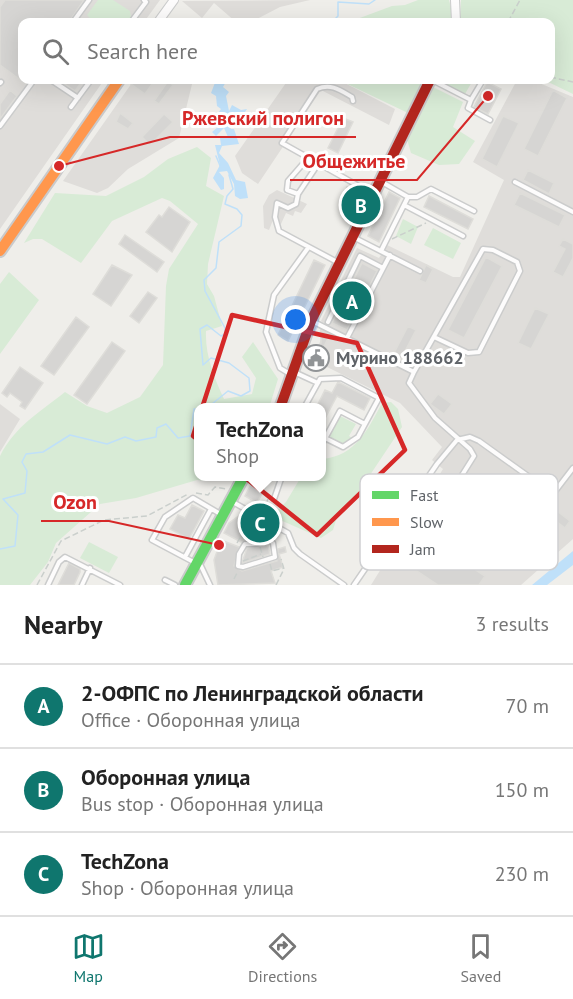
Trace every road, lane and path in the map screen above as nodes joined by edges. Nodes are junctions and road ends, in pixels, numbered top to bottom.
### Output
1 (89, 0) edge
2 (144, 0) edge
3 (455, 0) edge
4 (520, 0) edge
5 (169, 2) edge
6 (77, 18) edge
7 (134, 18) edge
8 (160, 18) edge
9 (456, 18) edge
10 (510, 18) edge
11 (555, 78) edge
12 (573, 82) edge
13 (31, 84) edge
14 (57, 84) edge
15 (88, 84) edge
16 (116, 84) edge
17 (429, 84) edge
18 (439, 84) edge
19 (481, 84) edge
20 (78, 98) junction
21 (471, 100) junction
22 (353, 101) dead end
23 (71, 107) dead end
24 (490, 120) dead end
25 (0, 126) edge
26 (308, 158) junction
27 (318, 164) junction
28 (380, 181) junction
29 (515, 182) dead end
30 (298, 194) junction
31 (374, 194) junction
32 (408, 197) junction
33 (404, 205) junction
34 (474, 212) dead end
35 (573, 212) edge
36 (432, 220) junction
37 (353, 236) junction
38 (463, 236) dead end
39 (385, 242) junction
40 (308, 248) junction
41 (0, 251) edge
42 (381, 251) junction
43 (390, 255) junction
44 (339, 263) junction
45 (383, 268) junction
46 (420, 271) dead end
47 (311, 321) junction
48 (328, 322) dead end
49 (434, 337) junction
50 (348, 338) junction
51 (305, 352) dead end
52 (314, 357) dead end
53 (291, 372) junction
54 (414, 372) junction
55 (318, 383) junction
56 (282, 403) edge
57 (307, 403) edge
58 (365, 424) junction
59 (326, 436) edge
60 (326, 438) edge
61 (457, 440) junction
62 (573, 468) edge
63 (429, 474) edge
64 (463, 474) edge
65 (525, 474) edge
66 (242, 481) edge
67 (280, 481) edge
68 (558, 488) edge
69 (271, 499) joint
70 (231, 501) junction
71 (245, 503) dead end
72 (211, 509) junction
73 (153, 513) dead end
74 (223, 515) junction
75 (273, 532) dead end
76 (274, 536) dead end
77 (257, 542) junction
78 (237, 543) joint
79 (245, 544) junction
80 (262, 554) junction
81 (185, 557) junction
82 (251, 557) junction
83 (281, 559) dead end
84 (269, 560) junction
85 (237, 562) junction
86 (196, 563) junction
87 (240, 567) junction
88 (90, 568) junction
89 (284, 568) junction
90 (364, 570) edge
91 (234, 579) dead end
92 (165, 580) dead end
93 (37, 585) edge
94 (48, 585) edge
95 (82, 585) edge
96 (120, 585) edge
97 (175, 585) edge
98 (185, 585) edge
99 (210, 585) edge
100 (276, 585) edge
101 (344, 585) edge
102 (354, 585) edge

1 - 6 lane
2 - 7 lane
3 - 9 street
4 - 10 path
5 - 8 street
11 - 12 path
13 - 25 lane
14 - 20 lane
15 - 20 lane
16 - 41 street
17 - 28 street
18 - 21 lane
19 - 21 lane
20 - 23 lane
21 - 24 lane
22 - 26 lane
26 - 27 lane
26 - 30 lane
27 - 30 lane
27 - 31 lane
28 - 31 street
28 - 32 lane
29 - 35 lane
30 - 40 lane
31 - 37 street
32 - 33 lane
32 - 34 lane
33 - 36 lane
33 - 39 lane
36 - 38 lane
36 - 39 path
37 - 42 lane
37 - 44 street
39 - 42 lane
40 - 44 lane
40 - 53 lane
42 - 43 lane
43 - 45 lane
43 - 46 lane
44 - 47 street
45 - 48 lane
45 - 50 lane
47 - 50 lane
47 - 53 street
49 - 49 lane
49 - 54 lane
50 - 54 lane
51 - 52 path
53 - 55 lane
53 - 56 street
54 - 61 lane
55 - 57 lane
55 - 58 lane
58 - 59 lane
58 - 60 lane
61 - 63 lane
61 - 64 lane
61 - 65 lane
62 - 68 lane
66 - 70 street
67 - 69 lane
69 - 71 path
70 - 74 street
70 - 101 lane
72 - 74 lane
72 - 81 lane
72 - 81 lane
73 - 93 path
74 - 86 street
75 - 76 path
77 - 78 path
77 - 79 lane
77 - 80 path
77 - 84 lane
78 - 79 lane
79 - 82 path
79 - 85 lane
80 - 82 path
80 - 84 path
81 - 86 lane
82 - 85 path
83 - 89 path
84 - 87 lane
84 - 89 path
85 - 87 lane
86 - 98 street
86 - 99 lane
87 - 91 path
88 - 94 lane
88 - 95 lane
88 - 96 lane
89 - 100 path
90 - 102 lane
92 - 97 lane

